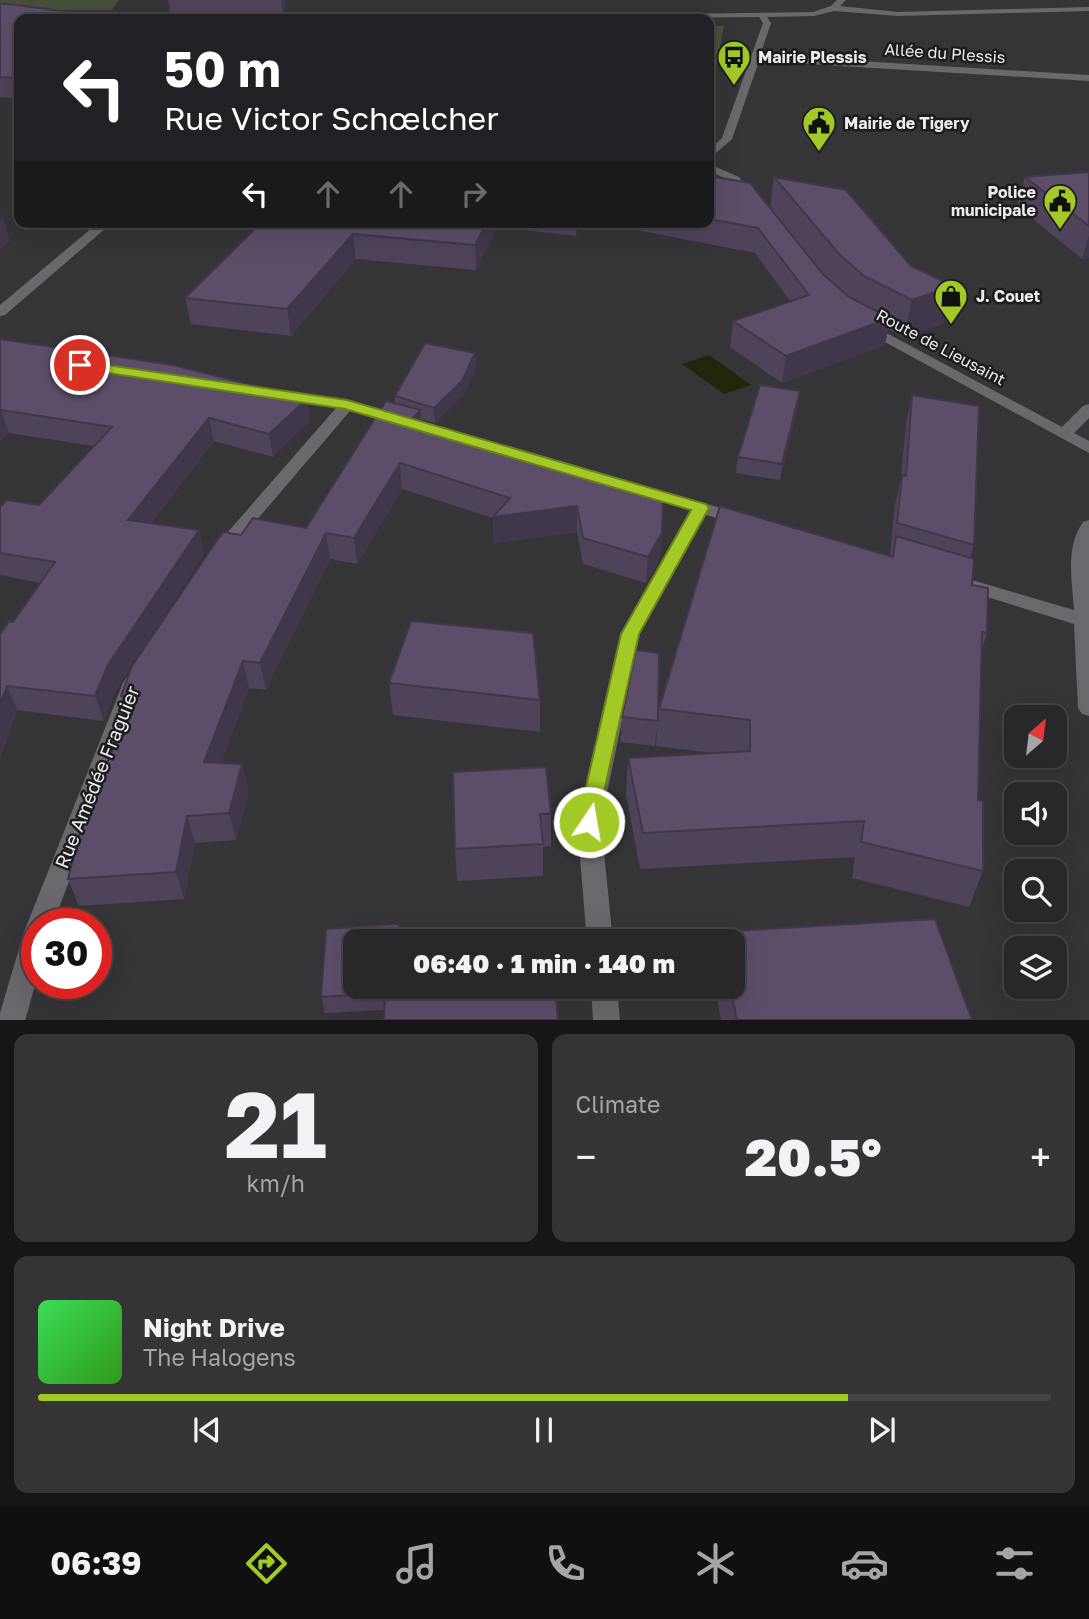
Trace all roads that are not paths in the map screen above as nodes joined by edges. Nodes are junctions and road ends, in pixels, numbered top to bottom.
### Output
1 (842, 0) edge
2 (834, 8) junction
3 (1089, 9) edge
4 (761, 15) junction
5 (714, 16) edge
6 (757, 58) junction
7 (1089, 78) edge
8 (714, 151) edge
9 (714, 169) edge
10 (730, 196) edge
11 (100, 228) edge
12 (0, 312) edge
13 (851, 318) edge
14 (267, 393) edge
15 (347, 405) junction
16 (1089, 409) edge
17 (412, 424) edge
18 (1063, 434) junction
19 (1089, 448) edge
20 (517, 454) edge
21 (701, 508) junction
22 (753, 523) edge
23 (1089, 526) edge
24 (207, 570) edge
25 (951, 580) edge
26 (1082, 619) junction
27 (142, 669) edge
28 (1089, 708) edge
29 (46, 908) edge
30 (599, 929) edge
31 (21, 986) edge
32 (605, 999) edge
33 (11, 1020) edge
34 (607, 1020) edge

1 - 2 street
2 - 3 street
2 - 4 street
4 - 5 street
4 - 6 street
6 - 7 street, Allée du Plessis
6 - 8 street
9 - 10 street
11 - 12 street
13 - 18 street, Route de Lieusaint
14 - 15 street
15 - 17 street
15 - 24 street
16 - 18 street
18 - 19 street, Route de Lieusaint
20 - 21 street
21 - 22 street
21 - 30 street
23 - 26 street
25 - 26 street
26 - 28 street
27 - 29 street, Rue Amédée Fraguier
31 - 33 street
32 - 34 street

